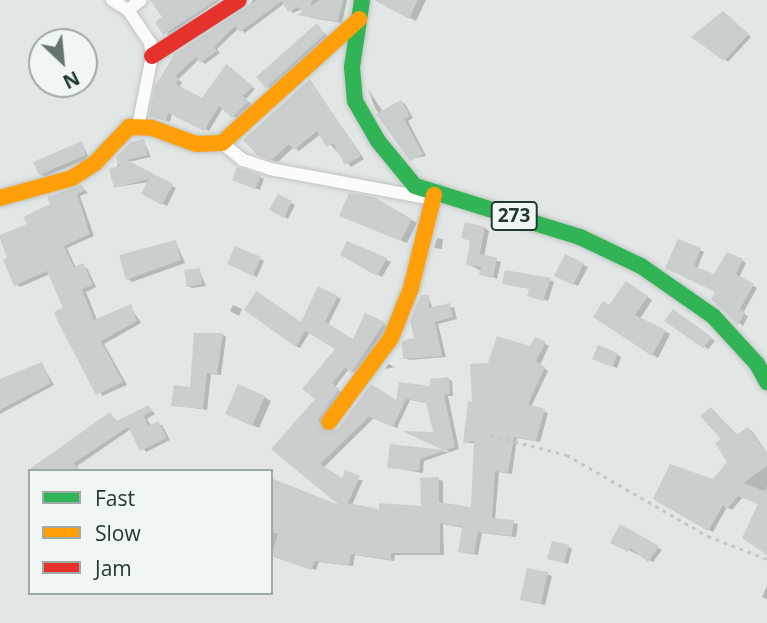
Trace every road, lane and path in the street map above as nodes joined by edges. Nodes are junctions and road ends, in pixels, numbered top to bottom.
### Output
1 (112, 0) edge
2 (142, 0) edge
3 (362, 0) edge
4 (230, 2) edge
5 (128, 10) junction
6 (359, 19) junction
7 (152, 56) junction
8 (138, 127) junction
9 (222, 143) junction
10 (433, 197) junction
11 (0, 198) edge
12 (767, 383) edge
13 (329, 422) dead end
14 (490, 435) dead end
15 (767, 559) edge

1 - 5 street
2 - 5 street
3 - 6 street, 273
4 - 7 street
5 - 7 street
6 - 9 street
6 - 10 street, 273
7 - 8 street
8 - 9 street
8 - 11 street
9 - 10 street
10 - 12 street, 273
10 - 13 street
14 - 15 path

